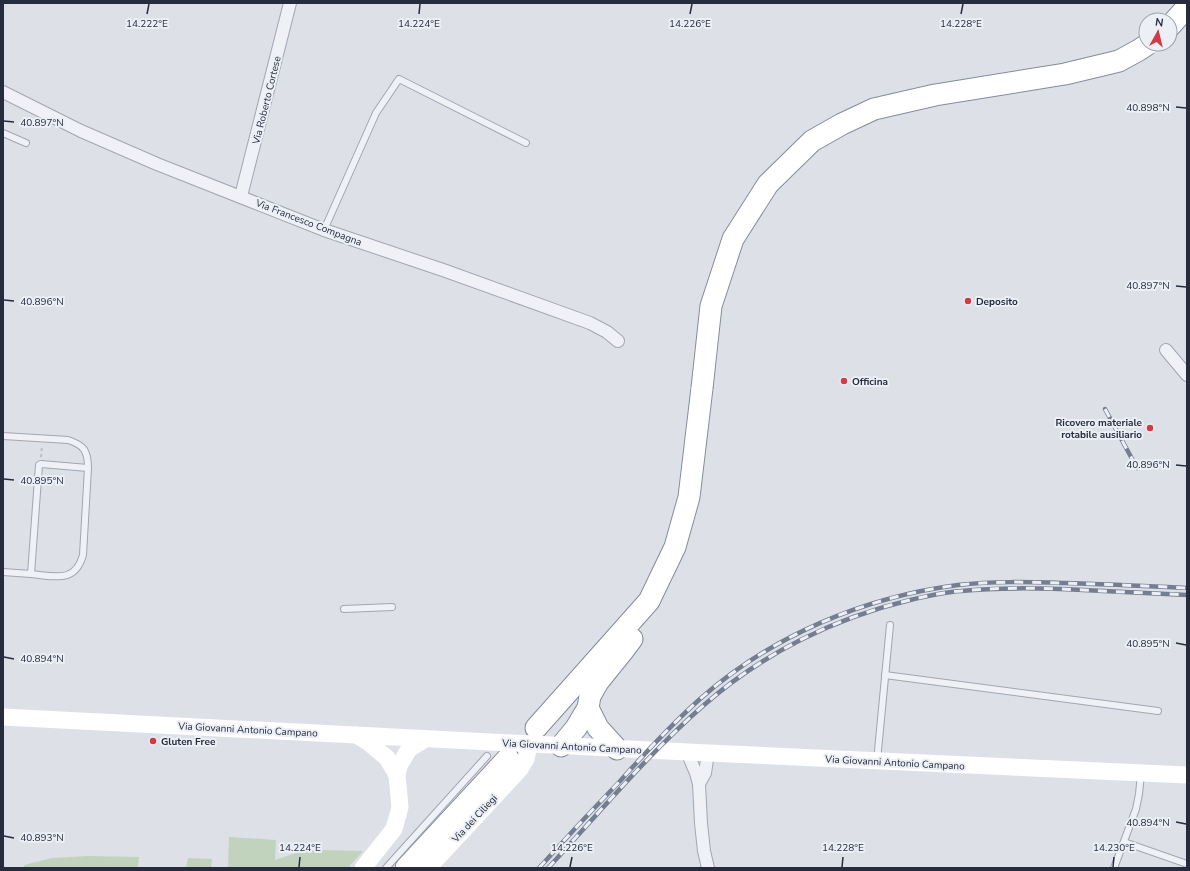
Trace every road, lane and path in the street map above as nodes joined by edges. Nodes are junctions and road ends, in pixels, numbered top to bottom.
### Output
1 (290, 3) edge
2 (1187, 7) edge
3 (1178, 17) edge
4 (1138, 51) edge
5 (3, 92) edge
6 (3, 133) edge
7 (26, 143) dead end
8 (526, 143) dead end
9 (241, 196) junction
10 (324, 230) junction
11 (618, 341) dead end
12 (1166, 350) dead end
13 (1187, 375) edge
14 (3, 436) edge
15 (42, 439) junction
16 (41, 464) junction
17 (88, 468) junction
18 (3, 572) edge
19 (31, 574) junction
20 (649, 601) junction
21 (392, 607) dead end
22 (344, 609) dead end
23 (890, 625) dead end
24 (885, 675) junction
25 (588, 708) junction
26 (1158, 711) dead end
27 (3, 717) edge
28 (356, 735) junction
29 (532, 736) junction
30 (425, 739) junction
31 (561, 746) junction
32 (617, 749) junction
33 (687, 752) junction
34 (708, 753) junction
35 (487, 756) dead end
36 (877, 761) junction
37 (514, 764) junction
38 (1141, 773) junction
39 (398, 775) junction
40 (1187, 775) edge
41 (698, 784) junction
42 (1124, 842) junction
43 (1187, 864) edge
44 (363, 868) edge
45 (386, 868) edge
46 (406, 868) edge
47 (428, 868) edge
48 (708, 868) edge
49 (1114, 868) edge

1 - 9 street, Via Roberto Cortese
2 - 3 highway
4 - 20 highway, bridge
5 - 9 street, Via Francesco Compagna
6 - 7 lane
8 - 10 lane
9 - 10 street, Via Francesco Compagna
10 - 11 street, Via Francesco Compagna
12 - 13 street
14 - 15 lane
15 - 16 path
15 - 17 lane
16 - 17 lane
16 - 19 lane
17 - 19 lane
18 - 19 lane
20 - 25 highway
20 - 29 highway
21 - 22 lane
23 - 24 lane
24 - 26 lane
24 - 36 lane
25 - 31 highway
25 - 32 highway
27 - 28 main road, Via Giovanni Antonio Campano
28 - 30 main road, Via Giovanni Antonio Campano
28 - 39 main road
29 - 30 main road, Via Giovanni Antonio Campano
29 - 31 main road, Via Giovanni Antonio Campano
29 - 37 main road, Via dei Ciliegi
30 - 39 main road
31 - 32 main road, Via Giovanni Antonio Campano
31 - 37 main road, Via dei Ciliegi
32 - 33 main road, Via Giovanni Antonio Campano
33 - 34 main road, Via Giovanni Antonio Campano
33 - 41 street
34 - 36 main road, Via Giovanni Antonio Campano
34 - 41 street
35 - 45 lane
36 - 38 main road, Via Giovanni Antonio Campano
37 - 46 highway
37 - 47 main road, Via dei Ciliegi
38 - 40 main road, Via Giovanni Antonio Campano
38 - 42 lane
39 - 44 main road
41 - 48 street
42 - 43 lane
42 - 49 lane

